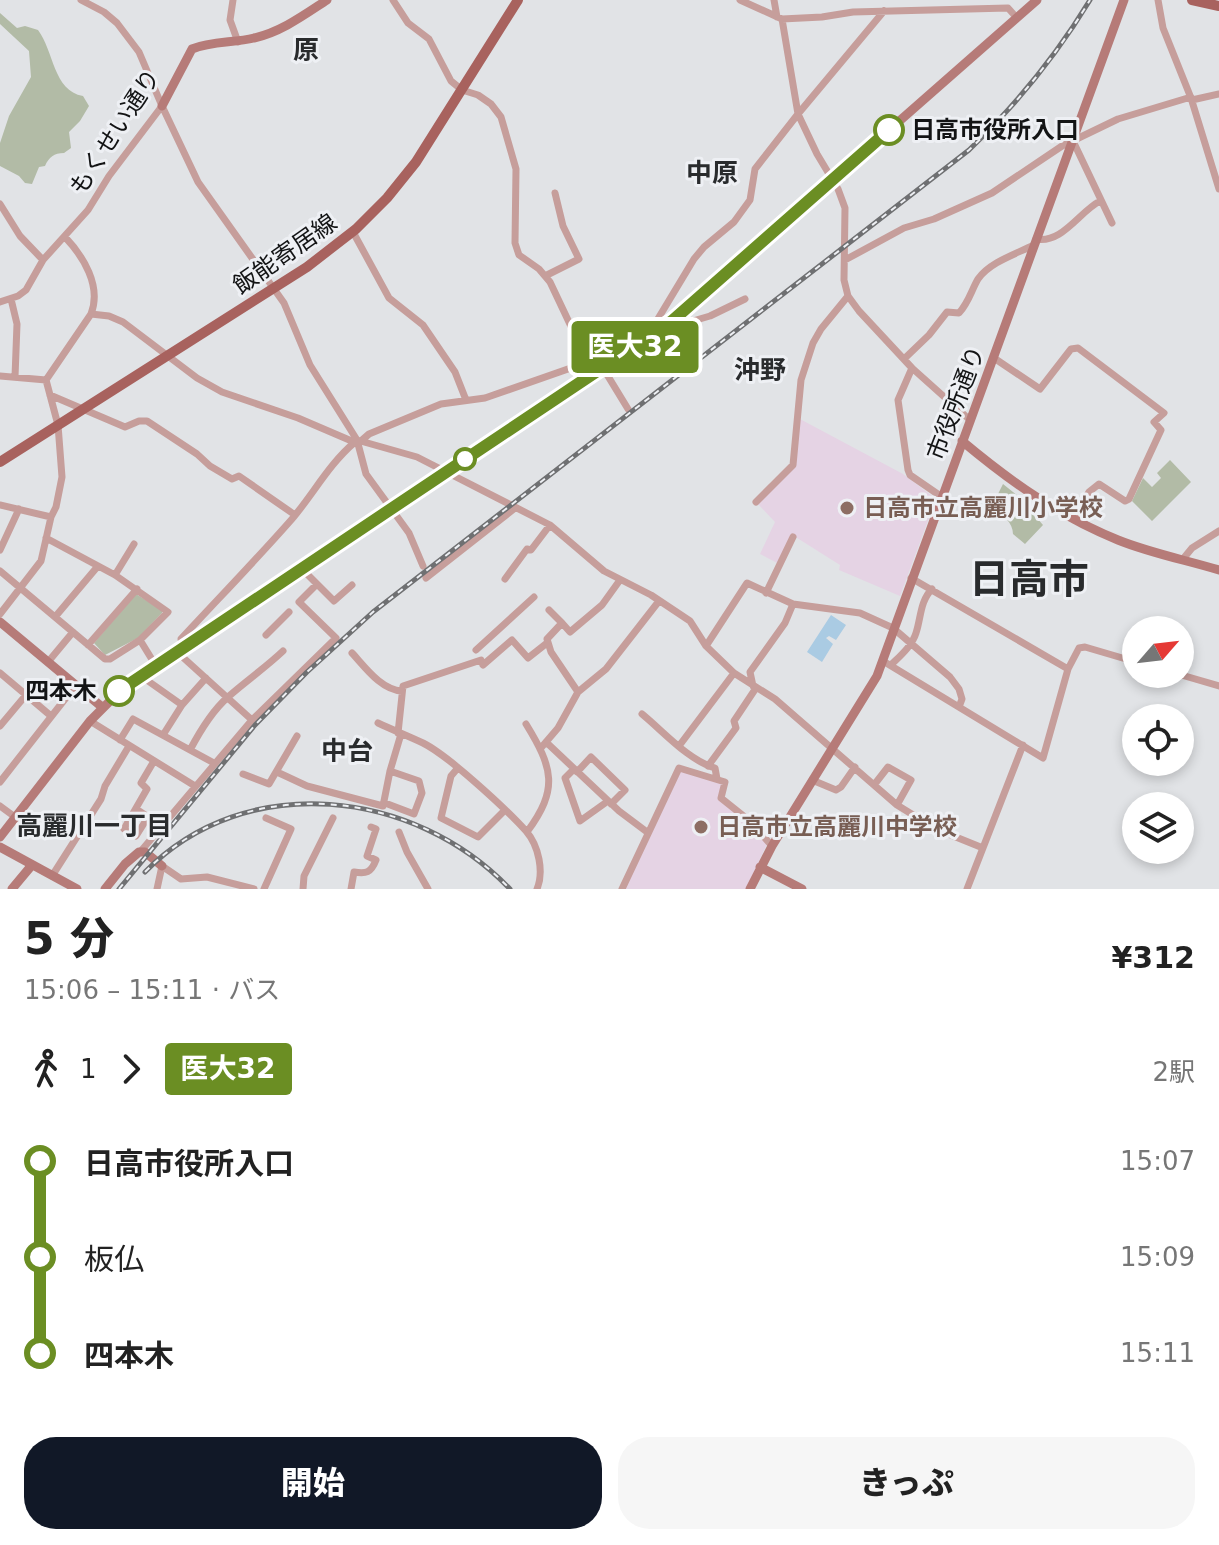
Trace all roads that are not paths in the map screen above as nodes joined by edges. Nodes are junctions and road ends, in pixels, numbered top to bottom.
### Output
1 (81, 0) edge
2 (233, 0) edge
3 (327, 0) edge
4 (393, 0) edge
5 (518, 0) edge
6 (740, 0) edge
7 (774, 0) edge
8 (1037, 0) edge
9 (1124, 0) edge
10 (1158, 0) edge
11 (1192, 0) edge
12 (1219, 6) edge
13 (884, 11) junction
14 (780, 18) junction
15 (1017, 18) junction
16 (238, 42) junction
17 (462, 90) junction
18 (1219, 94) edge
19 (1191, 98) junction
20 (162, 106) junction
21 (798, 114) junction
22 (1073, 141) junction
23 (831, 180) junction
24 (1219, 189) edge
25 (555, 193) dead end
26 (1100, 201) junction
27 (0, 204) edge
28 (1112, 223) dead end
29 (353, 232) junction
30 (65, 237) junction
31 (1035, 242) junction
32 (43, 260) junction
33 (845, 260) junction
34 (545, 276) junction
35 (274, 288) junction
36 (848, 296) junction
37 (11, 299) junction
38 (745, 299) dead end
39 (0, 302) edge
40 (91, 314) junction
41 (672, 321) junction
42 (651, 336) junction
43 (631, 350) junction
44 (166, 356) junction
45 (994, 358) junction
46 (904, 359) junction
47 (588, 362) junction
48 (603, 368) junction
49 (912, 368) junction
50 (594, 375) junction
51 (0, 376) edge
52 (15, 377) junction
53 (46, 380) junction
54 (50, 395) junction
55 (466, 400) junction
56 (84, 409) junction
57 (628, 409) dead end
58 (970, 420) junction
59 (58, 425) junction
60 (357, 441) junction
61 (962, 441) junction
62 (0, 462) edge
63 (447, 472) junction
64 (942, 497) junction
65 (756, 502) dead end
66 (0, 505) edge
67 (392, 508) junction
68 (515, 508) junction
69 (19, 509) junction
70 (295, 515) junction
71 (51, 517) junction
72 (1074, 520) junction
73 (550, 525) junction
74 (1219, 531) edge
75 (793, 537) dead end
76 (46, 538) junction
77 (134, 544) dead end
78 (0, 550) edge
79 (1183, 559) junction
80 (98, 566) junction
81 (423, 566) dead end
82 (301, 568) junction
83 (1219, 570) edge
84 (0, 571) edge
85 (115, 575) junction
86 (426, 578) dead end
87 (911, 578) junction
88 (505, 579) dead end
89 (620, 580) junction
90 (317, 584) junction
91 (352, 585) dead end
92 (20, 588) junction
93 (137, 589) junction
94 (932, 589) junction
95 (766, 593) junction
96 (534, 597) dead end
97 (659, 601) junction
98 (793, 604) junction
99 (549, 610) dead end
100 (289, 612) dead end
101 (0, 614) edge
102 (55, 617) junction
103 (0, 622) edge
104 (562, 623) junction
105 (893, 628) junction
106 (73, 632) junction
107 (266, 635) dead end
108 (140, 640) junction
109 (547, 643) junction
110 (911, 644) junction
111 (88, 645) junction
112 (706, 646) junction
113 (180, 650) junction
114 (476, 650) dead end
115 (283, 651) dead end
116 (352, 653) dead end
117 (1122, 658) edge
118 (48, 662) junction
119 (887, 663) junction
120 (156, 666) junction
121 (1068, 669) junction
122 (0, 673) edge
123 (734, 673) junction
124 (141, 676) junction
125 (206, 678) junction
126 (1194, 679) edge
127 (76, 685) junction
128 (1219, 686) edge
129 (755, 687) junction
130 (402, 691) junction
131 (578, 692) junction
132 (26, 695) junction
133 (227, 698) junction
134 (182, 705) junction
135 (102, 707) junction
136 (959, 707) junction
137 (642, 714) dead end
138 (51, 716) junction
139 (252, 720) junction
140 (90, 721) junction
141 (378, 723) dead end
142 (526, 724) dead end
143 (0, 726) edge
144 (400, 734) junction
145 (163, 735) junction
146 (297, 736) dead end
147 (120, 740) junction
148 (546, 742) junction
149 (1023, 745) junction
150 (129, 746) junction
151 (679, 746) junction
152 (832, 748) junction
153 (540, 749) junction
154 (190, 750) junction
155 (154, 761) junction
156 (214, 763) junction
157 (708, 766) junction
158 (855, 767) junction
159 (457, 769) junction
160 (390, 771) junction
161 (575, 771) junction
162 (277, 772) junction
163 (243, 774) dead end
164 (717, 779) junction
165 (812, 780) junction
166 (0, 782) edge
167 (874, 785) junction
168 (195, 786) junction
169 (610, 802) junction
170 (385, 803) junction
171 (897, 805) junction
172 (0, 806) edge
173 (136, 809) dead end
174 (504, 811) junction
175 (15, 817) junction
176 (266, 818) dead end
177 (333, 818) dead end
178 (371, 827) dead end
179 (399, 832) dead end
180 (527, 832) junction
181 (647, 832) junction
182 (0, 837) edge
183 (772, 846) junction
184 (0, 847) edge
185 (983, 848) junction
186 (141, 851) junction
187 (32, 865) junction
188 (162, 866) junction
189 (760, 867) junction
190 (57, 882) edge
191 (12, 889) edge
192 (77, 889) edge
193 (105, 889) edge
194 (157, 889) edge
195 (254, 889) edge
196 (264, 889) edge
197 (303, 889) edge
198 (351, 889) edge
199 (428, 889) edge
200 (537, 889) edge
201 (622, 889) edge
202 (750, 889) edge
203 (802, 889) edge
204 (967, 889) edge

1 - 20 street
2 - 16 street
3 - 16 street, もくせい通り
4 - 17 street
5 - 17 main road, 飯能寄居線
6 - 14 street
7 - 14 street
8 - 15 street
9 - 22 street, 市役所通り
10 - 19 street
11 - 12 main road
13 - 14 street
13 - 15 street
13 - 21 street
14 - 21 street
15 - 23 street
16 - 20 street, もくせい通り
17 - 29 main road, 飯能寄居線
17 - 34 street
18 - 19 street
19 - 22 street
19 - 24 street
20 - 30 street, もくせい通り
20 - 35 street
21 - 23 street
21 - 42 street
22 - 26 street
22 - 31 street, 市役所通り
22 - 33 street
23 - 33 street
23 - 41 street
25 - 34 street
26 - 28 street
26 - 31 street
27 - 32 street
29 - 35 main road, 飯能寄居線
29 - 55 street
30 - 32 street, もくせい通り
30 - 40 street
31 - 45 street, 市役所通り
31 - 46 street
32 - 37 street, もくせい通り
33 - 36 street
34 - 47 street
35 - 44 main road, 飯能寄居線
35 - 60 street
36 - 46 street
36 - 65 street
37 - 39 street
37 - 52 street
38 - 41 street
40 - 44 street
40 - 53 street
41 - 42 street
42 - 43 street
43 - 47 street
43 - 48 street
44 - 56 main road, 飯能寄居線
44 - 60 street
45 - 58 street, 市役所通り
45 - 72 street
46 - 49 street
47 - 50 street
47 - 55 street
48 - 50 street
48 - 57 street
49 - 58 street
49 - 64 street
50 - 63 street
51 - 52 street
52 - 53 street
53 - 54 street
54 - 56 street
54 - 59 street
55 - 60 street
56 - 59 main road, 飯能寄居線
56 - 70 street
58 - 61 street, 市役所通り
59 - 62 main road, 飯能寄居線
59 - 71 street
60 - 63 street
60 - 67 street
60 - 70 street
61 - 64 street, 市役所通り
61 - 72 street
63 - 67 street
63 - 68 street
64 - 87 street, 市役所通り
66 - 69 street
67 - 81 street
67 - 82 street
68 - 73 street
68 - 86 street
69 - 71 street
69 - 78 street
70 - 113 street
71 - 76 street
72 - 79 street
73 - 88 street
73 - 89 street
74 - 79 street
75 - 95 street
76 - 80 street
76 - 92 street
77 - 85 street
79 - 83 street
80 - 85 street
80 - 102 street
82 - 90 street
82 - 113 street
84 - 92 street
85 - 93 street
87 - 94 street
87 - 105 street, 市役所通り
89 - 97 street
89 - 104 street
90 - 91 street
90 - 139 street
92 - 101 street
92 - 102 street
93 - 108 street
93 - 111 street
94 - 110 street
94 - 121 street
95 - 98 street
95 - 112 street
96 - 114 street
97 - 112 street
97 - 131 street
98 - 105 street
98 - 129 street
99 - 104 street
100 - 107 street
102 - 106 street
103 - 118 street
104 - 109 street
105 - 110 street
105 - 119 street, 市役所通り
106 - 111 street
106 - 118 street
108 - 111 street
108 - 120 street
109 - 130 street
109 - 131 street
110 - 119 street
110 - 136 street
112 - 123 street
113 - 120 street
113 - 125 street
115 - 133 street
116 - 130 street
117 - 121 street
118 - 127 street
119 - 136 street
119 - 152 street, 市役所通り
120 - 124 street
121 - 149 street
122 - 132 street
123 - 129 street
123 - 151 street
124 - 134 street
124 - 135 street
125 - 133 street
125 - 134 street
126 - 128 street
127 - 135 street
127 - 138 street
129 - 152 street
129 - 157 street
130 - 144 street
131 - 148 street
132 - 138 street
132 - 143 street
133 - 139 street
133 - 154 street
134 - 145 street
135 - 140 street
136 - 149 street
137 - 151 street
138 - 166 street
139 - 156 street
140 - 147 street
140 - 175 street
141 - 144 street
142 - 153 street
144 - 159 street
144 - 160 street
145 - 147 street
145 - 154 street
146 - 162 street
147 - 150 street
148 - 153 street
148 - 161 street
149 - 185 street
150 - 155 street
150 - 190 street
151 - 157 street
152 - 158 street
152 - 165 street, 市役所通り
153 - 180 street
154 - 156 street
155 - 168 street
155 - 173 street
156 - 168 street
157 - 164 street
158 - 165 street
158 - 167 street
159 - 174 street
159 - 174 street
160 - 170 street
160 - 170 street
161 - 169 street
161 - 169 street
161 - 169 street
162 - 163 street
162 - 170 street
164 - 181 street
164 - 183 street
165 - 183 street, 市役所通り
167 - 171 street
167 - 171 street
168 - 186 street
169 - 181 street
171 - 185 street
172 - 175 street
174 - 180 street
175 - 182 street
176 - 196 street
177 - 197 street
178 - 198 street
179 - 199 street
180 - 200 street
181 - 201 street
183 - 189 street, 市役所通り
184 - 187 street
185 - 204 street
186 - 188 street
186 - 193 street
187 - 190 street
187 - 191 street
188 - 194 street
188 - 195 street
189 - 202 street, 市役所通り
189 - 203 street
190 - 192 street

